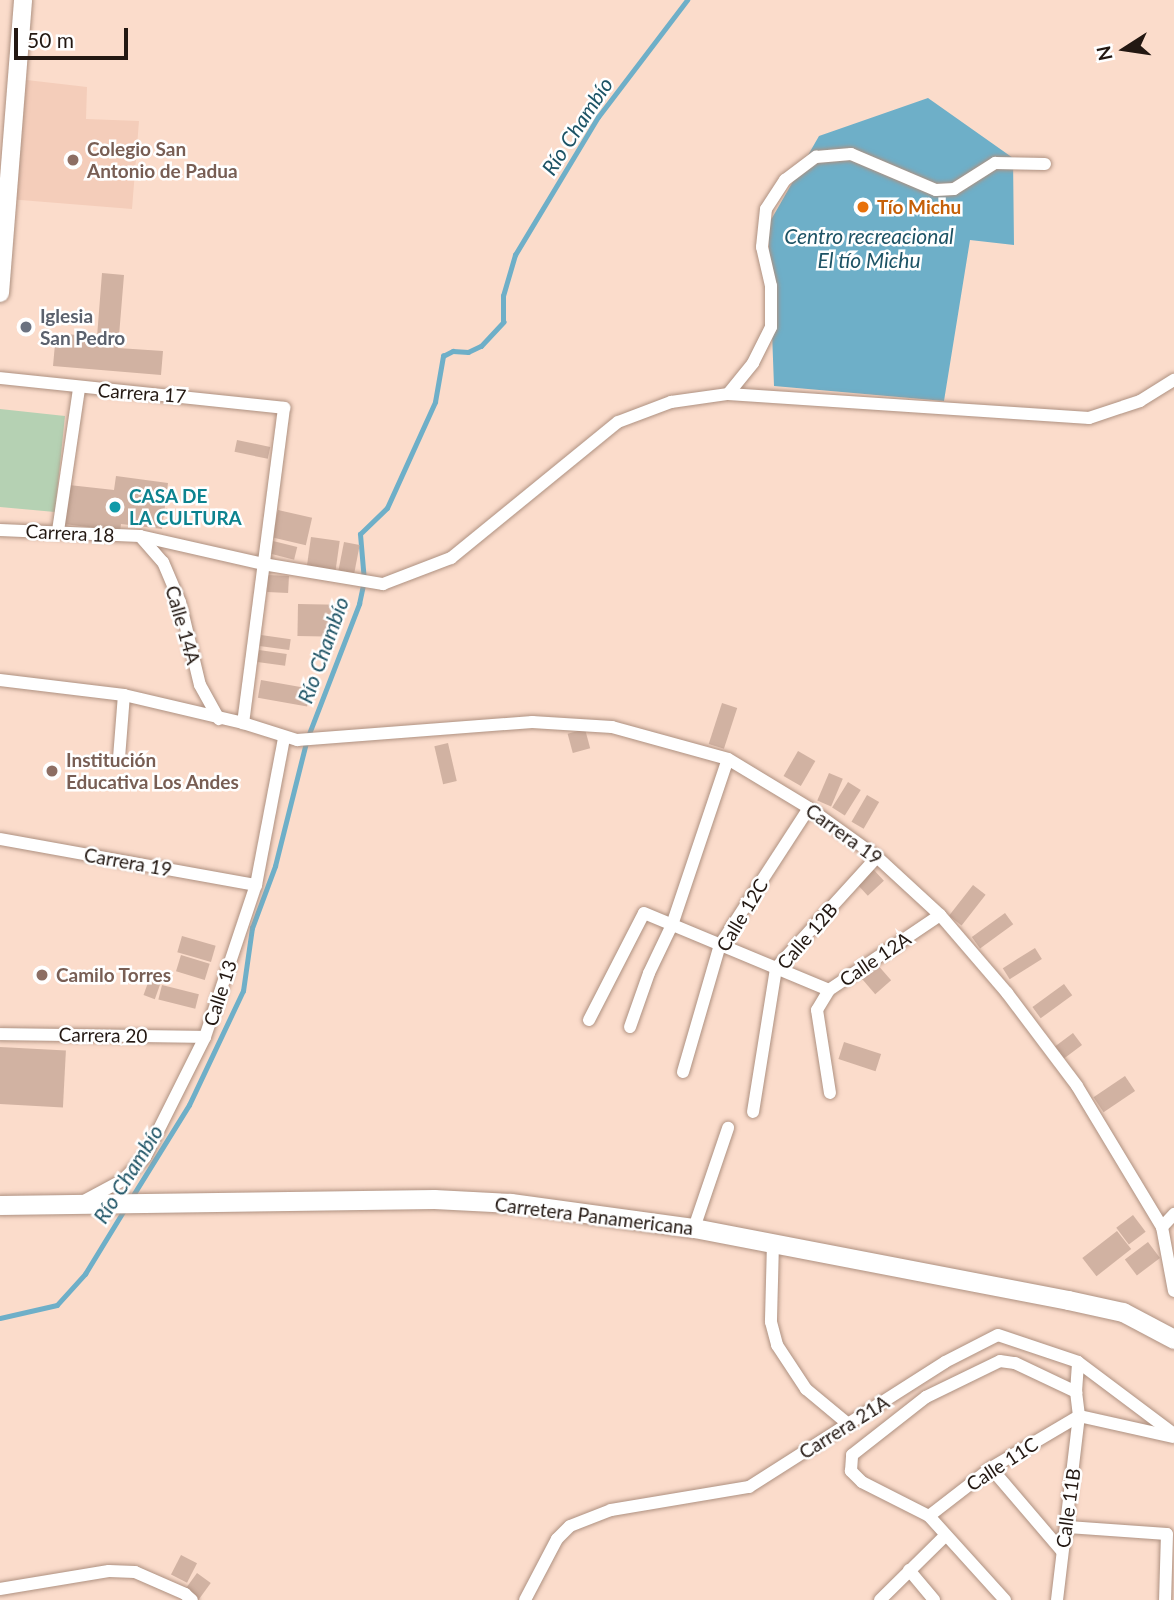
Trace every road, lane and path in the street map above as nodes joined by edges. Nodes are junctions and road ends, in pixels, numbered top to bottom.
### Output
1 (23, 0) edge
2 (1045, 164) dead end
3 (3, 207) edge
4 (0, 293) edge
5 (0, 378) edge
6 (1174, 380) edge
7 (79, 388) junction
8 (728, 394) junction
9 (0, 530) edge
10 (58, 531) junction
11 (140, 536) junction
12 (263, 564) junction
13 (0, 680) edge
14 (124, 695) junction
15 (219, 719) junction
16 (243, 723) junction
17 (284, 738) junction
18 (119, 758) dead end
19 (728, 759) junction
20 (809, 808) junction
21 (0, 839) edge
22 (877, 857) junction
23 (256, 885) junction
24 (940, 915) junction
25 (672, 925) junction
26 (720, 945) junction
27 (776, 968) junction
28 (829, 990) junction
29 (589, 1020) dead end
30 (630, 1027) dead end
31 (0, 1034) edge
32 (205, 1037) junction
33 (683, 1072) dead end
34 (830, 1093) dead end
35 (753, 1112) dead end
36 (728, 1128) dead end
37 (79, 1204) junction
38 (0, 1205) edge
39 (1174, 1214) edge
40 (1162, 1227) junction
41 (694, 1228) junction
42 (773, 1243) junction
43 (1174, 1291) edge
44 (1174, 1339) edge
45 (1078, 1363) junction
46 (1076, 1392) junction
47 (1079, 1416) junction
48 (848, 1424) junction
49 (1174, 1435) edge
50 (990, 1468) junction
51 (929, 1516) junction
52 (1068, 1527) junction
53 (945, 1536) junction
54 (1062, 1550) junction
55 (909, 1570) junction
56 (0, 1589) edge
57 (192, 1600) edge
58 (525, 1600) edge
59 (880, 1600) edge
60 (934, 1600) edge
61 (1005, 1600) edge
62 (1057, 1600) edge
63 (1165, 1600) edge

1 - 3 main road
2 - 8 street
3 - 4 main road
5 - 7 street, Carrera 17
6 - 8 street
7 - 10 street
7 - 12 street, Carrera 17
8 - 12 street, Carrera 18
9 - 10 street, Carrera 18
10 - 11 street, Carrera 18
11 - 12 street, Carrera 18
11 - 15 street, Calle 14A
12 - 16 street
13 - 14 street
14 - 15 street
14 - 18 street
15 - 16 street
16 - 17 street, Carrera 19
17 - 19 street, Carrera 19
17 - 23 street, Calle 13
19 - 20 street, Carrera 19
19 - 25 street
20 - 22 street, Carrera 19
20 - 26 street, Calle 12C
21 - 23 street, Carrera 19
22 - 24 street, Carrera 19
22 - 27 street, Calle 12B
23 - 32 street, Calle 13
24 - 28 street, Calle 12A
24 - 40 street, Carrera 19
25 - 26 street
25 - 29 street
25 - 30 street
26 - 27 street
26 - 33 street, Calle 12C
27 - 28 street
27 - 35 street, Calle 12B
28 - 34 street, Calle 12A
31 - 32 street, Carrera 20
32 - 37 street, Calle 13
36 - 41 street
37 - 38 highway, Carretera Panamericana
37 - 41 highway, Carretera Panamericana
39 - 40 street
40 - 43 street, Carrera 19
41 - 42 highway, Carretera Panamericana
42 - 44 highway, Carretera Panamericana
42 - 48 street
45 - 46 street, Calle 11B
45 - 48 street, Carrera 21A
45 - 49 street, Carrera 21A
46 - 47 street, Calle 11B
46 - 51 street
47 - 49 street
47 - 50 street, Calle 11C
47 - 52 street, Calle 11B
48 - 58 street, Carrera 21A
50 - 51 street, Calle 11C
50 - 54 street
51 - 53 street
52 - 54 street, Calle 11B
52 - 63 street
53 - 55 street
53 - 61 street
54 - 62 street, Calle 11B
55 - 59 street
55 - 60 street
56 - 57 street

